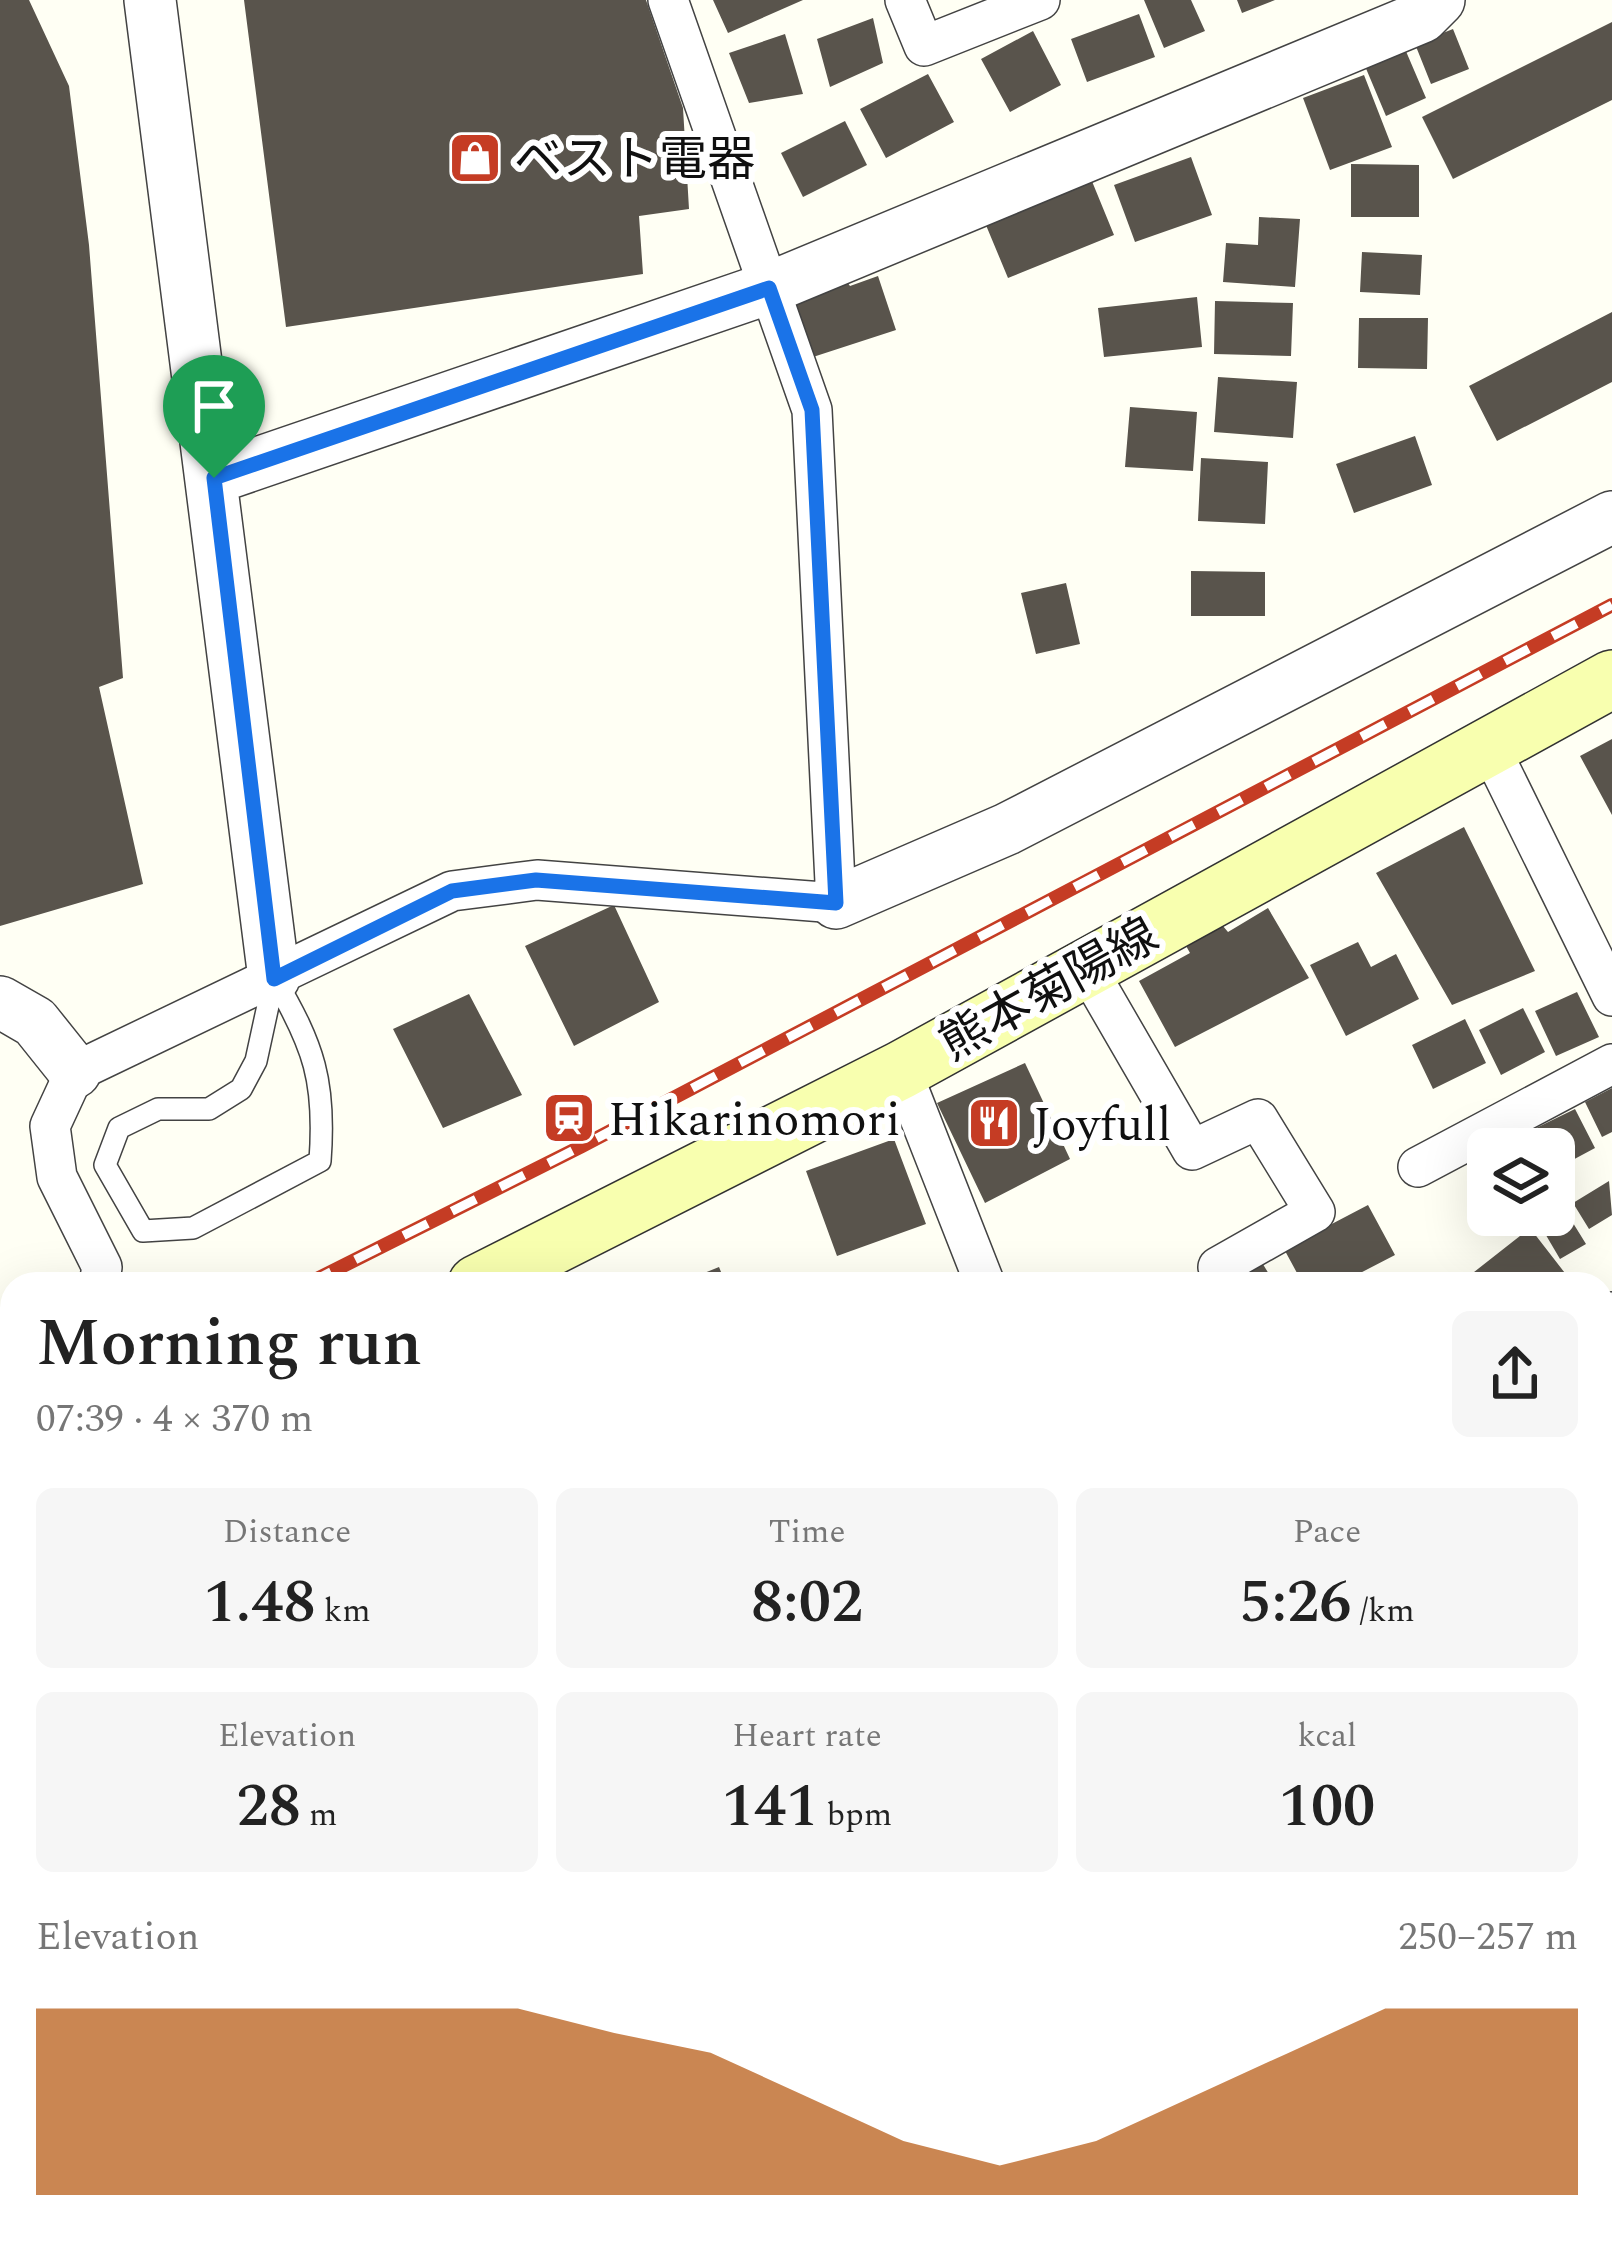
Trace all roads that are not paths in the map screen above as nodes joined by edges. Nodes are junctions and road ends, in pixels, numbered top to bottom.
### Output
1 (150, 0) edge
2 (668, 0) edge
3 (905, 0) edge
4 (1040, 0) edge
5 (1439, 0) edge
6 (769, 288) junction
7 (214, 478) junction
8 (1612, 517) edge
9 (1612, 679) edge
10 (1488, 745) junction
11 (836, 903) junction
12 (1086, 967) junction
13 (274, 979) junction
14 (1612, 996) edge
15 (0, 1002) edge
16 (1612, 1064) edge
17 (901, 1070) junction
18 (75, 1072) junction
19 (1418, 1166) dead end
20 (1218, 1268) dead end
21 (101, 1272) edge
22 (501, 1272) edge
23 (980, 1272) edge

1 - 7 street
2 - 6 street
3 - 4 street
5 - 6 street
6 - 7 street
6 - 11 street
7 - 13 street
8 - 11 street
9 - 10 main road, 熊本菊陽線
10 - 12 main road, 熊本菊陽線
10 - 14 street
11 - 13 street
12 - 17 main road, 熊本菊陽線
12 - 20 street
13 - 13 lane
13 - 18 street
15 - 18 street
16 - 19 street
17 - 22 main road, 熊本菊陽線
17 - 23 street
18 - 21 street

